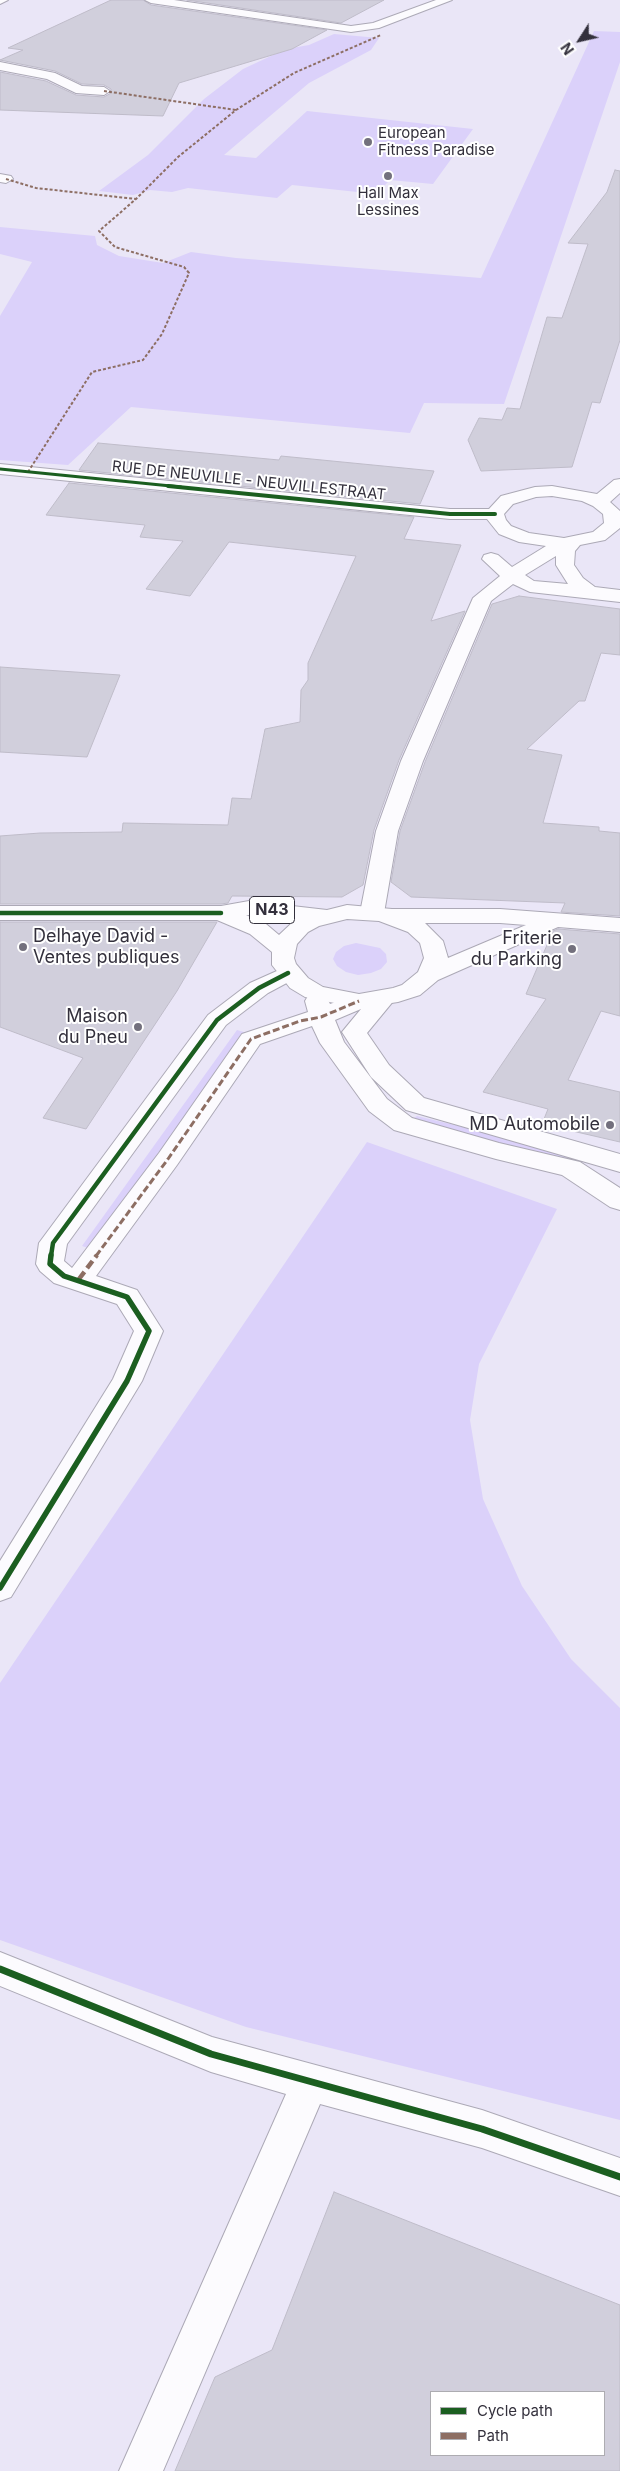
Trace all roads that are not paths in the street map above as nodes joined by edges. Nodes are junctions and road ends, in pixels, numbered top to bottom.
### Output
1 (152, 0) edge
2 (446, 0) edge
3 (0, 66) edge
4 (104, 91) dead end
5 (0, 469) edge
6 (620, 484) edge
7 (610, 507) edge
8 (500, 522) junction
9 (569, 542) junction
10 (491, 559) junction
11 (512, 576) junction
12 (590, 592) junction
13 (620, 596) edge
14 (483, 598) junction
15 (0, 913) edge
16 (221, 913) junction
17 (382, 914) junction
18 (324, 916) junction
19 (555, 922) junction
20 (620, 925) edge
21 (286, 961) junction
22 (429, 975) junction
23 (314, 992) junction
24 (371, 1000) junction
25 (321, 1017) junction
26 (620, 1163) edge
27 (620, 1189) edge
28 (620, 1195) edge
29 (620, 1201) edge
30 (79, 1279) junction
31 (0, 1588) edge
32 (0, 1969) edge
33 (310, 2083) junction
34 (620, 2177) edge
35 (141, 2471) edge

1 - 2 street
3 - 4 street
5 - 8 street, RUE DE NEUVILLE - NEUVILLESTRAAT
6 - 7 street
7 - 8 street
7 - 9 street
8 - 9 street, RUE DE NEUVILLE - NEUVILLESTRAAT
8 - 10 street
9 - 11 street
9 - 12 street
10 - 11 street
10 - 14 street
11 - 12 street
11 - 14 street
12 - 13 street
14 - 17 street
15 - 16 street, N43
16 - 18 street, N43
16 - 21 street, N43
17 - 18 street, N43
17 - 19 street, N43
17 - 22 street, N43
18 - 21 street, N43
19 - 20 street, N43
19 - 22 street, N43
21 - 23 street, N43
21 - 30 street
22 - 24 street, N43
23 - 24 street, N43
23 - 25 street
24 - 25 street
24 - 26 street
25 - 29 street
25 - 30 street
27 - 28 street
30 - 31 street
32 - 33 street
33 - 34 street
33 - 35 street

